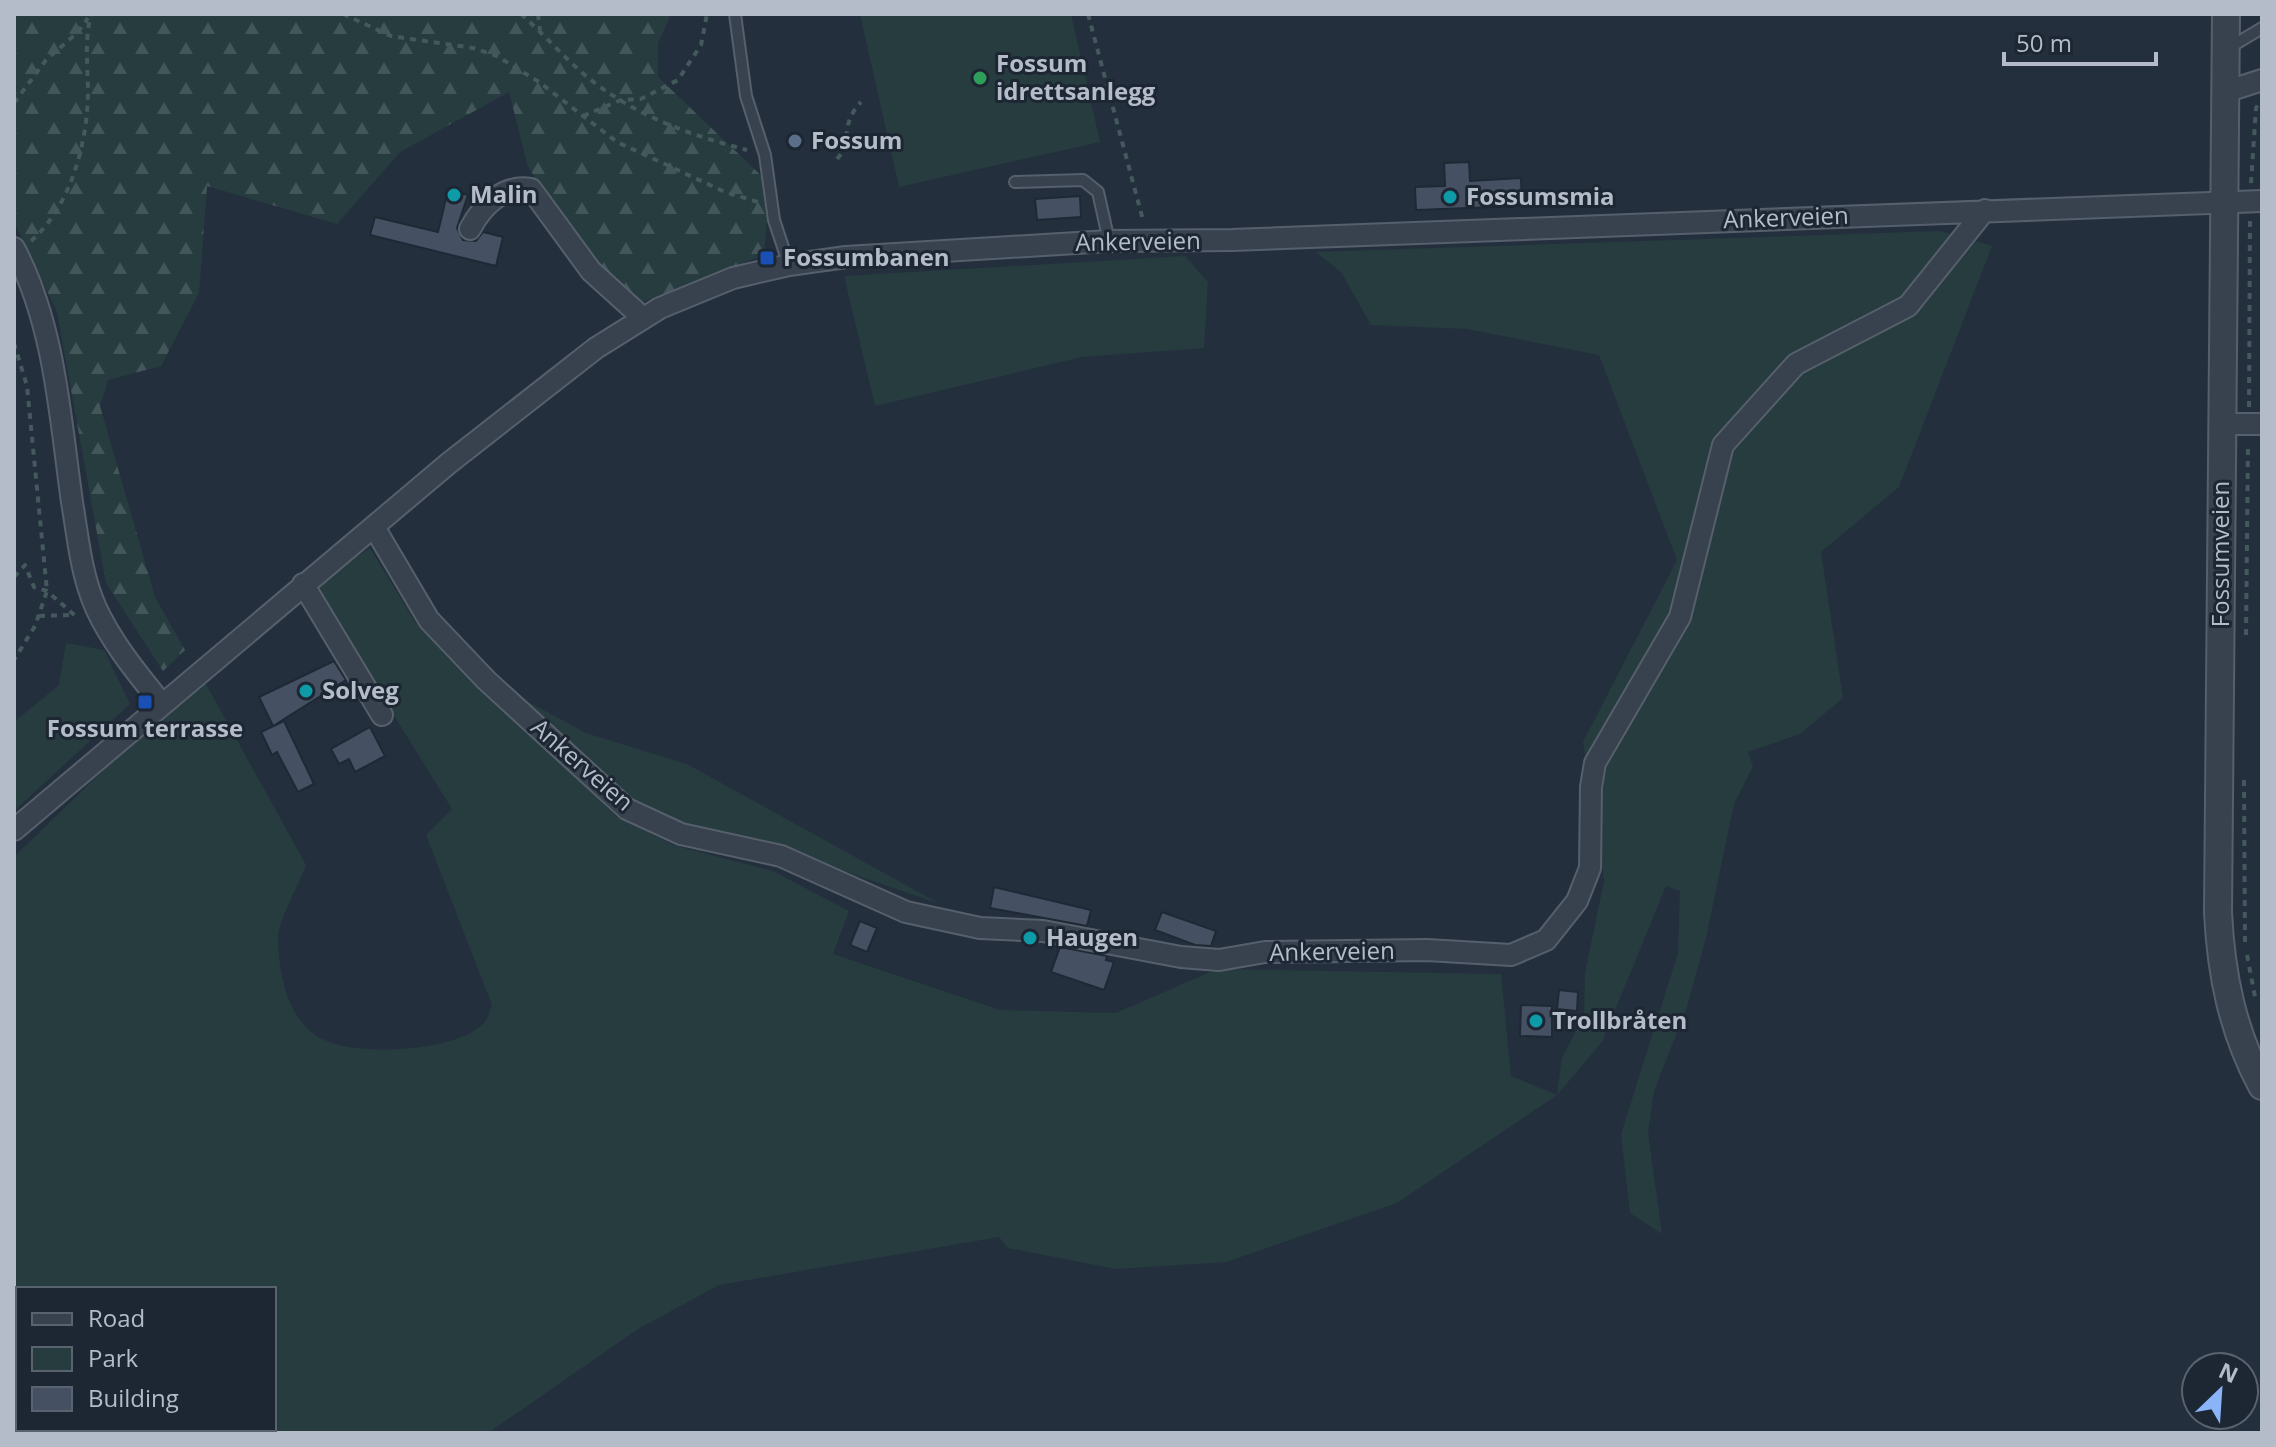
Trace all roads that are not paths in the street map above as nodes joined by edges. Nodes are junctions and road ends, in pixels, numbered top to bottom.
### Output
1 (735, 14) edge
2 (2226, 14) edge
3 (2262, 28) edge
4 (2226, 50) junction
5 (2262, 80) edge
6 (2225, 92) junction
7 (1015, 182) dead end
8 (2246, 201) edge
9 (1985, 210) junction
10 (470, 229) dead end
11 (1109, 241) junction
12 (15, 251) edge
13 (789, 265) junction
14 (643, 318) junction
15 (2244, 424) edge
16 (374, 527) junction
17 (303, 584) junction
18 (161, 703) junction
19 (382, 715) dead end
20 (14, 830) edge
21 (2262, 1086) edge

1 - 13 lane
2 - 4 street, Fossumveien
3 - 4 lane
4 - 6 street, Fossumveien
5 - 6 street
6 - 8 street, Fossumveien
7 - 11 lane
8 - 9 street, Ankerveien
8 - 15 street, Fossumveien
9 - 11 street, Ankerveien
9 - 16 street, Ankerveien
10 - 14 street
11 - 13 street, Ankerveien
12 - 18 street
13 - 14 street, Ankerveien
14 - 16 street, Ankerveien
15 - 21 street, Fossumveien
16 - 17 street, Ankerveien
17 - 18 street, Ankerveien
17 - 19 street
18 - 20 street, Ankerveien

